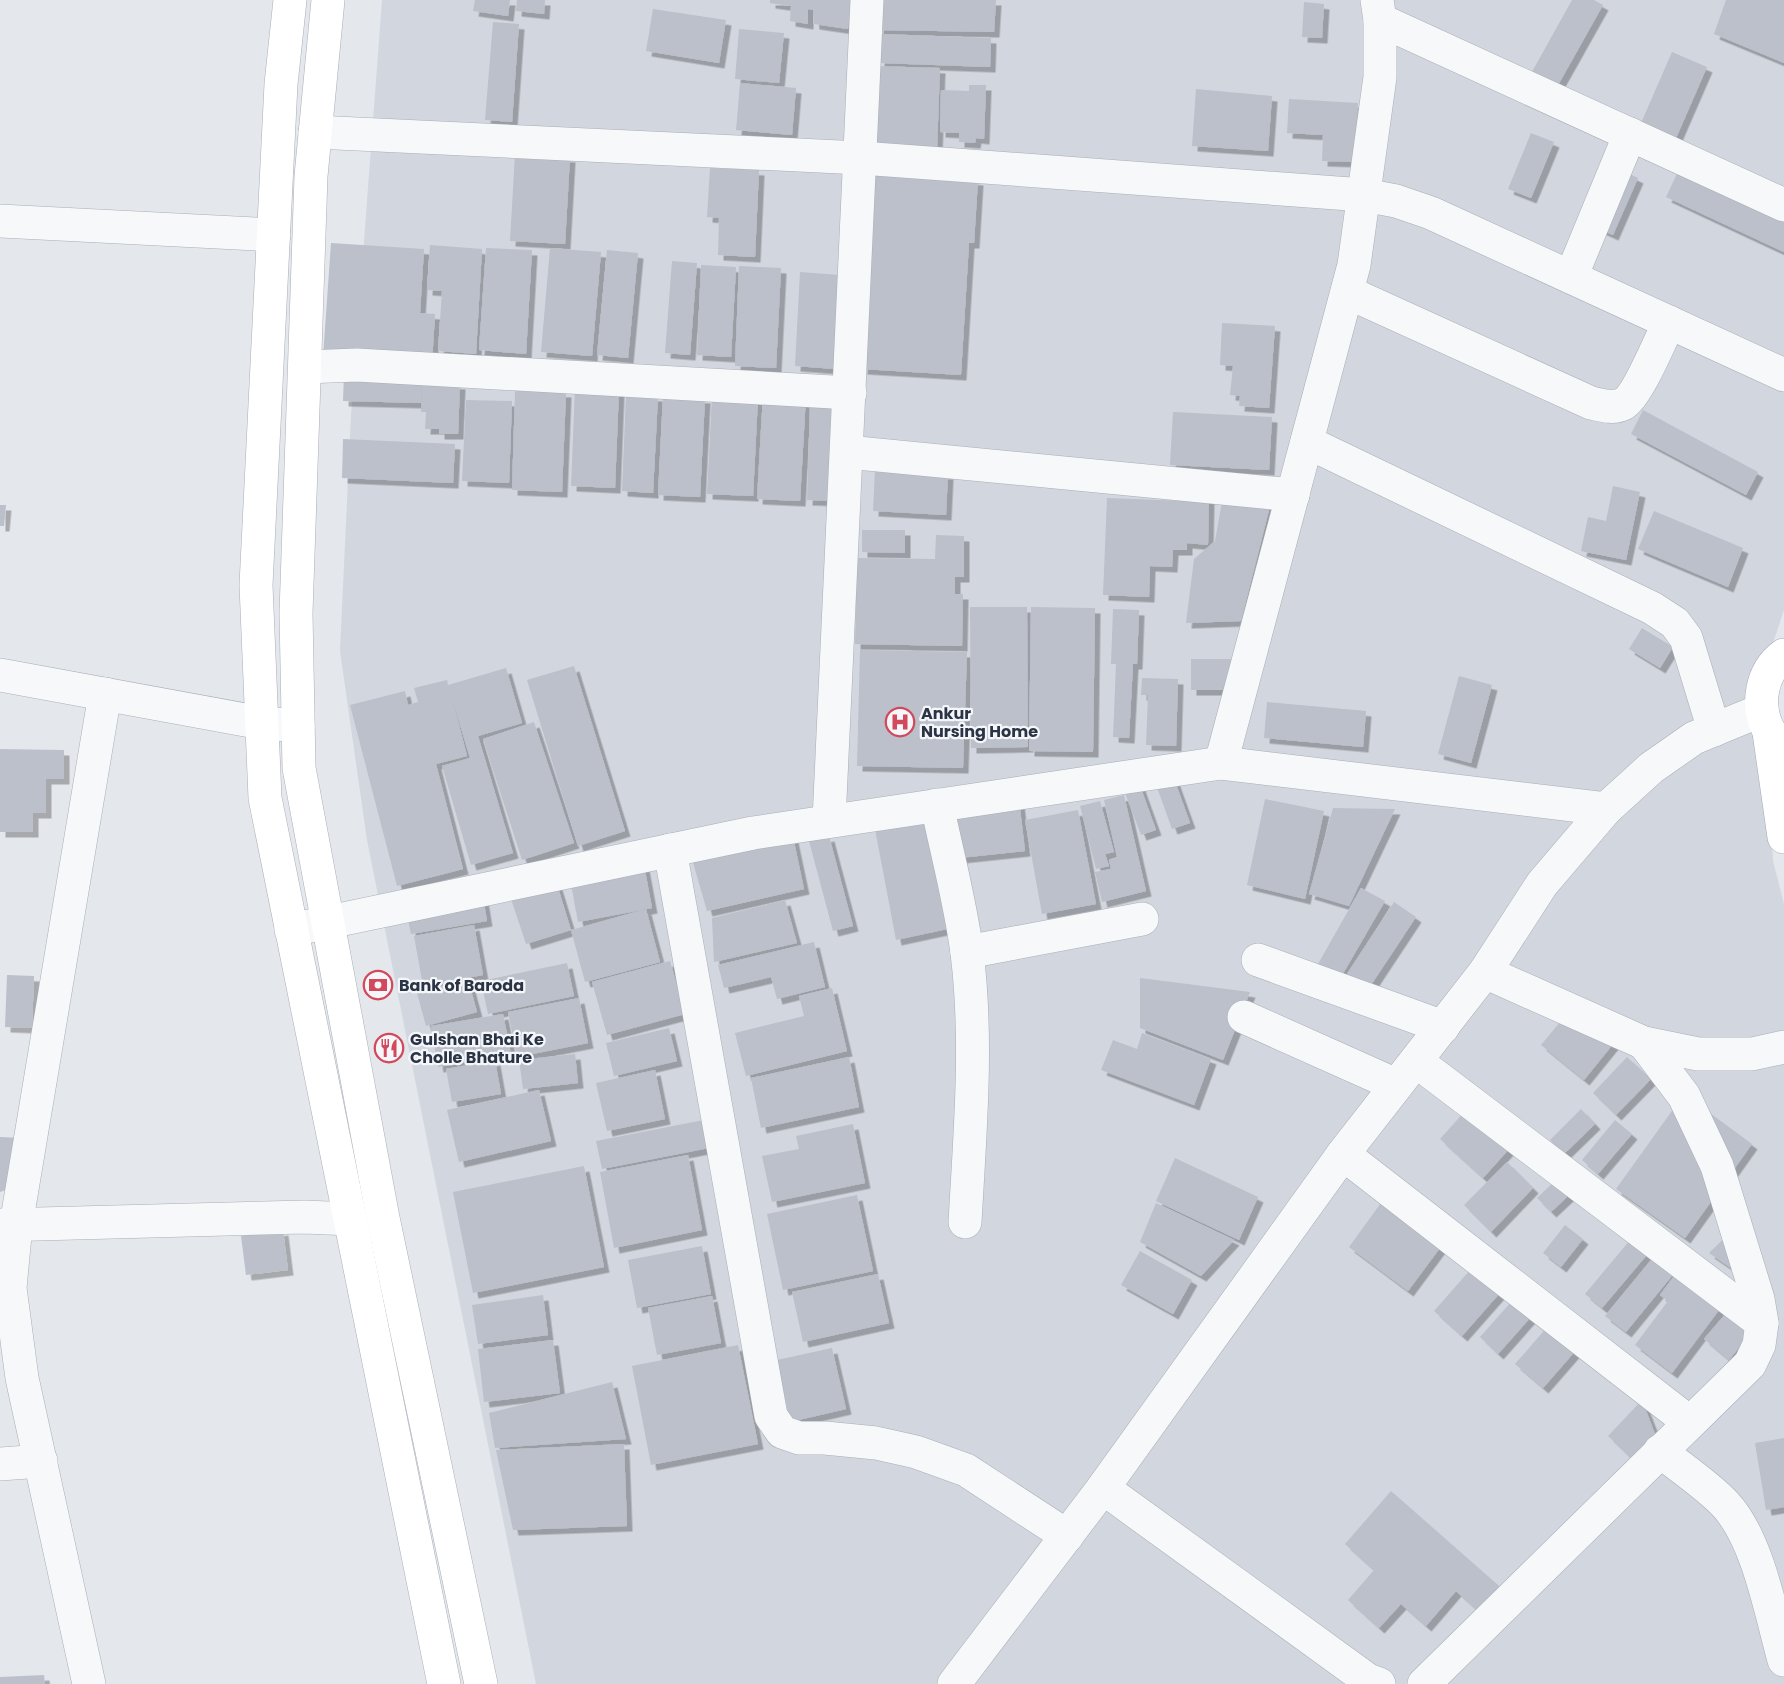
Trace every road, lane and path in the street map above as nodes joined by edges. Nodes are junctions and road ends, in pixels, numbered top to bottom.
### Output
1 (290, 0) edge
2 (328, 0) edge
3 (867, 0) edge
4 (1378, 10) edge
5 (315, 132) junction
6 (1630, 135) junction
7 (861, 158) junction
8 (1364, 195) junction
9 (1784, 205) edge
10 (0, 221) edge
11 (274, 235) junction
12 (1571, 278) junction
13 (1347, 292) junction
14 (1669, 322) junction
15 (305, 367) junction
16 (1784, 375) edge
17 (850, 393) junction
18 (1307, 442) junction
19 (847, 452) junction
20 (1293, 495) junction
21 (1784, 655) edge
22 (0, 675) edge
23 (105, 694) junction
24 (262, 723) junction
25 (298, 726) junction
26 (1714, 730) junction
27 (1772, 730) edge
28 (1221, 763) junction
29 (937, 805) junction
30 (1606, 809) junction
31 (829, 821) junction
32 (1784, 837) edge
33 (670, 850) junction
34 (1142, 919) dead end
35 (327, 922) junction
36 (291, 930) junction
37 (967, 952) junction
38 (1258, 960) dead end
39 (1485, 972) junction
40 (1244, 1017) dead end
41 (1443, 1027) junction
42 (1644, 1043) junction
43 (1784, 1047) edge
44 (1406, 1073) junction
45 (1342, 1154) junction
46 (350, 1219) junction
47 (965, 1222) dead end
48 (8, 1225) edge
49 (1762, 1323) junction
50 (1689, 1422) junction
51 (1660, 1451) junction
52 (40, 1461) junction
53 (0, 1464) edge
54 (1103, 1488) junction
55 (1067, 1536) junction
56 (1784, 1660) edge
57 (89, 1684) edge
58 (444, 1684) edge
59 (481, 1684) edge
60 (954, 1684) edge
61 (1379, 1684) edge
62 (1424, 1684) edge

1 - 11 main road
2 - 5 main road
3 - 7 street
4 - 6 street
4 - 8 street
5 - 7 street
5 - 15 main road
6 - 9 street
6 - 12 street
7 - 8 street
7 - 17 street
8 - 12 street
8 - 13 street
10 - 11 street
11 - 24 main road
12 - 14 street
13 - 14 street
13 - 18 street
14 - 16 street
15 - 17 street
15 - 25 main road
17 - 19 street
18 - 20 street
18 - 26 street
19 - 20 street
19 - 31 street
20 - 28 street
21 - 27 main road
22 - 23 street
23 - 24 street
23 - 48 street
24 - 25 street
24 - 36 main road
25 - 35 main road
26 - 27 street
26 - 30 street
27 - 32 main road
28 - 29 street
28 - 30 street
29 - 31 street
29 - 37 street
30 - 39 street
31 - 33 street
33 - 35 street
33 - 55 street
34 - 37 street
35 - 36 street
35 - 59 main road
36 - 46 main road
37 - 47 street
38 - 41 street
39 - 41 street
39 - 42 street
40 - 44 street
41 - 44 street
42 - 43 street
42 - 49 street
44 - 45 street
44 - 49 street
45 - 50 street
45 - 54 street
46 - 48 street
46 - 58 main road
48 - 52 street
49 - 50 street
50 - 51 street
51 - 56 street
51 - 62 street
52 - 53 street
52 - 57 street
54 - 55 street
54 - 61 street
55 - 60 street

